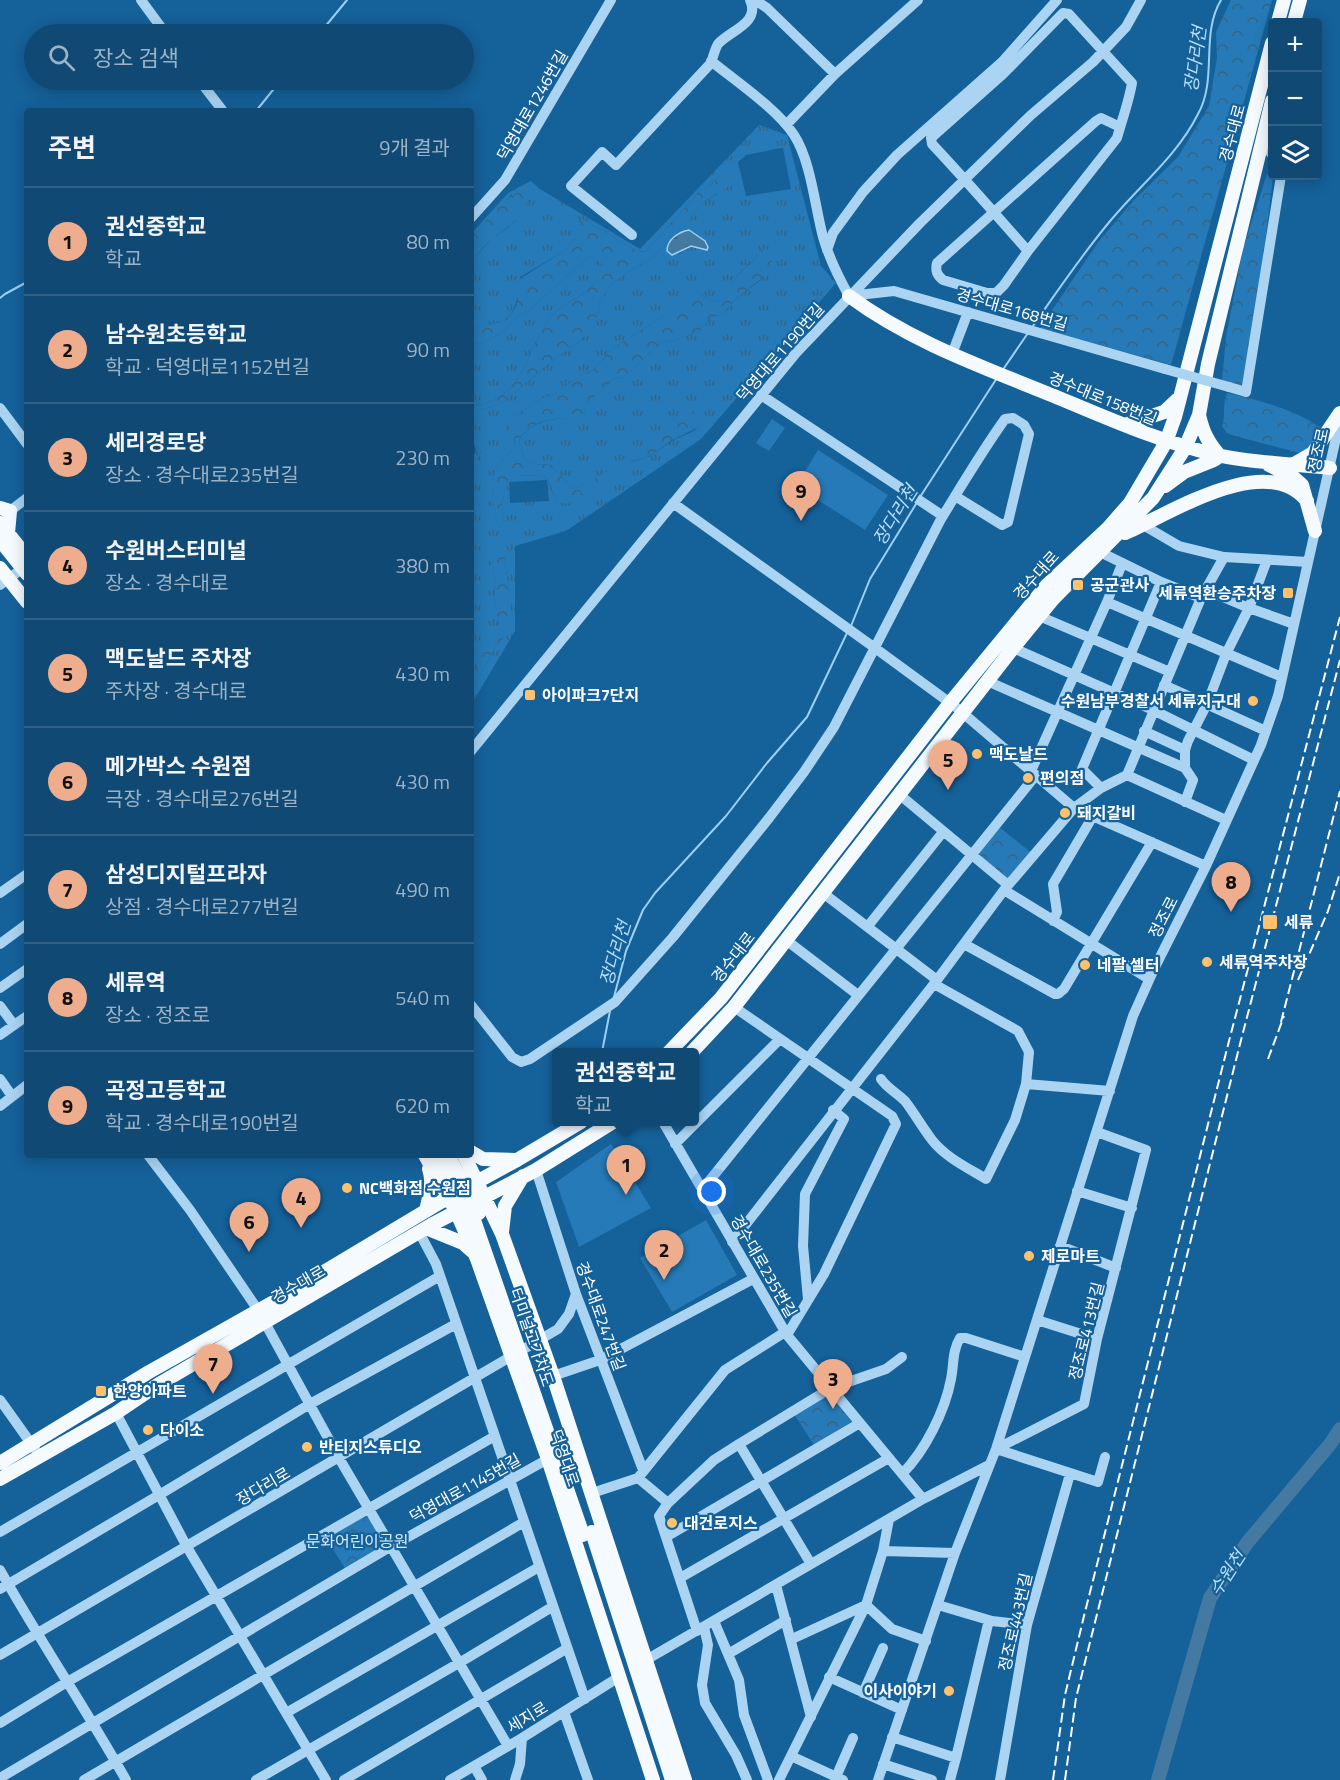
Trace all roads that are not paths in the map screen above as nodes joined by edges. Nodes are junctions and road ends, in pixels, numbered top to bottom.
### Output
1 (141, 0) edge
2 (611, 0) edge
3 (752, 0) edge
4 (918, 0) edge
5 (1056, 0) edge
6 (1141, 0) edge
7 (1284, 0) edge
8 (1300, 0) edge
9 (1279, 18) edge
10 (1295, 18) edge
11 (159, 24) edge
12 (1103, 52) junction
13 (1268, 58) edge
14 (711, 62) junction
15 (835, 74) junction
16 (207, 90) edge
17 (221, 108) edge
18 (1268, 115) edge
19 (787, 124) junction
20 (1120, 127) junction
21 (1261, 142) junction
22 (1268, 150) edge
23 (965, 179) junction
24 (1280, 180) edge
25 (993, 212) junction
26 (474, 215) edge
27 (632, 235) dead end
28 (827, 250) junction
29 (1028, 251) junction
30 (849, 296) junction
31 (968, 312) junction
32 (952, 354) junction
33 (761, 395) junction
34 (1181, 395) junction
35 (0, 408) edge
36 (1340, 413) edge
37 (1199, 415) junction
38 (1340, 420) edge
39 (1125, 425) junction
40 (24, 440) edge
41 (1166, 442) junction
42 (1185, 448) junction
43 (1220, 456) junction
44 (1259, 460) junction
45 (1294, 464) junction
46 (1330, 468) junction
47 (1157, 492) junction
48 (955, 496) junction
49 (24, 500) edge
50 (1307, 501) junction
51 (673, 503) junction
52 (5, 510) edge
53 (939, 512) junction
54 (1143, 525) junction
55 (1315, 531) junction
56 (2, 532) edge
57 (1117, 536) junction
58 (1100, 552) junction
59 (1224, 557) junction
60 (1267, 560) junction
61 (1308, 562) junction
62 (24, 563) edge
63 (1122, 564) junction
64 (24, 567) edge
65 (3, 577) edge
66 (1161, 582) junction
67 (1204, 593) junction
68 (24, 599) edge
69 (1107, 602) junction
70 (1249, 608) junction
71 (1039, 616) junction
72 (1146, 619) junction
73 (1294, 624) junction
74 (1185, 636) junction
75 (1091, 638) junction
76 (875, 648) junction
77 (1013, 648) junction
78 (1226, 654) junction
79 (1130, 655) junction
80 (1170, 672) junction
81 (1074, 675) junction
82 (1282, 677) junction
83 (987, 681) junction
84 (1164, 685) junction
85 (1114, 693) junction
86 (1207, 704) junction
87 (957, 708) junction
88 (1153, 710) junction
89 (1058, 712) junction
90 (1098, 729) junction
91 (1194, 730) junction
92 (1144, 731) junction
93 (1266, 731) junction
94 (1137, 746) junction
95 (474, 747) edge
96 (1185, 750) junction
97 (1254, 760) junction
98 (1185, 768) junction
99 (1034, 773) junction
100 (1126, 775) junction
101 (1101, 788) junction
102 (900, 795) junction
103 (1185, 802) junction
104 (1074, 808) junction
105 (1093, 816) junction
106 (1226, 820) junction
107 (943, 832) junction
108 (1152, 843) junction
109 (971, 855) junction
110 (1206, 866) junction
111 (24, 876) edge
112 (1006, 888) junction
113 (824, 892) junction
114 (0, 893) edge
115 (1053, 921) junction
116 (24, 926) edge
117 (868, 926) junction
118 (786, 940) junction
119 (0, 944) edge
120 (964, 944) junction
121 (1092, 944) junction
122 (896, 948) junction
123 (24, 971) edge
124 (1149, 979) junction
125 (936, 982) junction
126 (0, 988) edge
127 (858, 995) junction
128 (0, 1006) edge
129 (734, 1007) junction
130 (474, 1009) edge
131 (24, 1018) edge
132 (14, 1025) junction
133 (0, 1035) edge
134 (780, 1040) junction
135 (674, 1048) edge
136 (697, 1048) edge
137 (808, 1059) junction
138 (880, 1078) dead end
139 (0, 1079) edge
140 (1026, 1084) junction
141 (24, 1087) edge
142 (851, 1088) junction
143 (1110, 1091) junction
144 (12, 1096) junction
145 (0, 1106) edge
146 (833, 1110) junction
147 (699, 1120) edge
148 (574, 1126) edge
149 (607, 1126) edge
150 (665, 1126) edge
151 (693, 1126) edge
152 (1097, 1132) junction
153 (675, 1144) junction
154 (474, 1154) edge
155 (150, 1158) edge
156 (426, 1158) edge
157 (427, 1158) edge
158 (438, 1158) edge
159 (450, 1158) edge
160 (466, 1158) edge
161 (517, 1160) junction
162 (536, 1170) junction
163 (523, 1176) junction
164 (477, 1181) junction
165 (702, 1190) junction
166 (1077, 1191) junction
167 (484, 1196) junction
168 (449, 1197) junction
169 (1132, 1208) junction
170 (426, 1211) junction
171 (456, 1211) junction
172 (423, 1230) junction
173 (502, 1234) junction
174 (732, 1242) junction
175 (1060, 1246) junction
176 (475, 1253) junction
177 (1116, 1268) junction
178 (440, 1276) junction
179 (753, 1279) junction
180 (576, 1294) junction
181 (808, 1300) junction
182 (262, 1316) junction
183 (1037, 1320) junction
184 (456, 1324) junction
185 (786, 1334) junction
186 (1097, 1339) junction
187 (539, 1340) junction
188 (512, 1356) junction
189 (902, 1356) dead end
190 (1025, 1357) junction
191 (600, 1360) junction
192 (288, 1364) junction
193 (553, 1376) junction
194 (476, 1379) junction
195 (831, 1388) junction
196 (0, 1400) edge
197 (310, 1404) junction
198 (116, 1413) junction
199 (860, 1423) junction
200 (495, 1436) junction
201 (32, 1444) junction
202 (739, 1444) junction
203 (996, 1449) junction
204 (137, 1451) junction
205 (41, 1456) junction
206 (1104, 1457) dead end
207 (339, 1458) junction
208 (889, 1458) junction
209 (548, 1459) junction
210 (0, 1463) edge
211 (989, 1465) junction
212 (641, 1474) junction
213 (902, 1474) junction
214 (1070, 1474) junction
215 (0, 1479) edge
216 (510, 1480) junction
217 (761, 1482) junction
218 (592, 1493) junction
219 (159, 1496) junction
220 (922, 1499) junction
221 (668, 1503) junction
222 (368, 1509) junction
223 (784, 1519) junction
224 (889, 1519) junction
225 (524, 1522) junction
226 (0, 1532) edge
227 (587, 1534) junction
228 (666, 1537) junction
229 (188, 1547) junction
230 (390, 1547) junction
231 (883, 1551) junction
232 (955, 1553) junction
233 (811, 1564) junction
234 (539, 1567) junction
235 (0, 1570) edge
236 (680, 1578) junction
237 (776, 1585) junction
238 (4, 1586) edge
239 (414, 1587) junction
240 (217, 1597) junction
241 (608, 1597) junction
242 (866, 1605) junction
243 (938, 1605) junction
244 (552, 1607) junction
245 (786, 1620) junction
246 (714, 1621) junction
247 (990, 1621) junction
248 (1027, 1625) junction
249 (437, 1626) junction
250 (700, 1629) junction
251 (637, 1631) junction
252 (37, 1633) junction
253 (241, 1636) junction
254 (792, 1639) junction
255 (607, 1641) junction
256 (926, 1641) junction
257 (882, 1648) dead end
258 (566, 1650) junction
259 (728, 1654) junction
260 (0, 1655) edge
261 (646, 1660) junction
262 (459, 1663) junction
263 (264, 1675) junction
264 (618, 1677) junction
265 (829, 1677) junction
266 (67, 1682) junction
267 (863, 1693) junction
268 (481, 1699) junction
269 (585, 1699) junction
270 (902, 1710) junction
271 (564, 1712) junction
272 (286, 1713) junction
273 (811, 1717) junction
274 (0, 1723) edge
275 (94, 1723) junction
276 (892, 1737) junction
277 (522, 1738) junction
278 (853, 1738) dead end
279 (508, 1746) junction
280 (308, 1750) junction
281 (791, 1756) junction
282 (956, 1758) junction
283 (115, 1761) junction
284 (883, 1764) junction
285 (474, 1766) junction
286 (0, 1778) edge
287 (840, 1778) edge
288 (84, 1780) edge
289 (126, 1780) edge
290 (256, 1780) edge
291 (326, 1780) edge
292 (344, 1780) edge
293 (450, 1780) edge
294 (482, 1780) edge
295 (514, 1780) edge
296 (588, 1780) edge
297 (653, 1780) edge
298 (665, 1780) edge
299 (672, 1780) edge
300 (686, 1780) edge
301 (747, 1780) edge
302 (768, 1780) edge
303 (779, 1780) edge
304 (878, 1780) edge
305 (932, 1780) edge
306 (950, 1780) edge
307 (1000, 1780) edge

1 - 11 street
2 - 26 street, 덕영대로1246번길
3 - 14 street
3 - 15 street
4 - 15 street
5 - 28 street
6 - 12 street, 덕영대로1190번길
7 - 9 main road
8 - 10 main road
12 - 20 street
12 - 23 street, 덕영대로1190번길
12 - 23 street
13 - 34 main road, 경수대로
14 - 19 street
14 - 27 street
15 - 19 street
16 - 17 street
18 - 21 main road, 경수대로
19 - 28 street
20 - 25 street
20 - 29 street
21 - 22 street
21 - 37 main road, 경수대로
23 - 25 street
23 - 30 street, 덕영대로1190번길
24 - 31 street, 경수대로168번길, bridge
25 - 29 street
25 - 29 street
28 - 30 street
30 - 31 street, 경수대로168번길
30 - 32 main road
30 - 33 street, 덕영대로1190번길
31 - 32 street
32 - 39 main road, 경수대로158번길
33 - 51 street, 덕영대로1190번길
33 - 53 street
34 - 39 main road
34 - 41 main road, 경수대로
35 - 40 street
36 - 45 main road
37 - 42 main road, 경수대로
37 - 43 main road
38 - 46 street, 정조로
39 - 41 main road, 경수대로158번길
41 - 42 main road, 경수대로158번길
41 - 87 main road, 경수대로
42 - 43 main road, 경수대로158번길
42 - 47 main road, 경수대로
43 - 44 main road, 경수대로158번길
43 - 47 main road
44 - 45 main road, 경수대로158번길
44 - 50 main road
45 - 46 main road, 경수대로158번길
46 - 55 street, 정조로
47 - 57 main road, 경수대로
48 - 48 street
48 - 53 street
49 - 52 street
50 - 54 main road
50 - 55 main road
51 - 76 street
51 - 95 street, 덕영대로1190번길
52 - 56 main road
53 - 76 street
54 - 57 main road
54 - 59 street
55 - 61 street, 정조로
56 - 62 main road
57 - 58 main road, 경수대로
58 - 63 street
58 - 71 main road, 경수대로
59 - 60 street
59 - 67 street
60 - 61 street
60 - 70 street
61 - 73 street, 정조로
63 - 66 street
63 - 69 street
64 - 65 street
65 - 68 main road
66 - 67 street
66 - 72 street
67 - 70 street
67 - 74 street
69 - 72 street
69 - 75 street
70 - 73 street
70 - 78 street
71 - 75 street
71 - 77 main road, 경수대로
72 - 74 street
72 - 79 street
73 - 82 street, 정조로
74 - 78 street
74 - 80 street
75 - 79 street
75 - 81 street
76 - 87 street
76 - 130 street
77 - 81 street
77 - 83 main road, 경수대로
78 - 82 street
78 - 86 street
79 - 80 street
79 - 85 street
80 - 84 street
81 - 85 street
81 - 89 street
82 - 93 street, 정조로
83 - 87 main road, 경수대로
83 - 89 street
84 - 86 street
84 - 88 street
85 - 88 street
85 - 90 street
86 - 91 street
86 - 93 street
87 - 99 street
87 - 102 main road, 경수대로
87 - 135 main road, 경수대로
88 - 91 street
88 - 92 street
89 - 90 street
89 - 99 street
90 - 94 street
90 - 101 street
91 - 96 street
91 - 97 street
92 - 94 street
92 - 96 street
93 - 97 street, 정조로
94 - 98 street
94 - 100 street
96 - 98 street
97 - 106 street, 정조로
98 - 103 street
99 - 104 street
99 - 109 street
100 - 101 street
100 - 103 street
101 - 104 street
102 - 107 street
102 - 113 main road, 경수대로
103 - 106 street
104 - 105 street
104 - 112 street
105 - 108 street
105 - 115 street
106 - 110 street, 정조로
107 - 109 street
107 - 117 street
108 - 110 street
108 - 121 street
109 - 112 street
109 - 122 street
110 - 124 street, 정조로
111 - 114 street
112 - 115 street
112 - 120 street
113 - 117 street
113 - 118 main road, 경수대로
115 - 121 street
116 - 119 street
117 - 122 street
118 - 127 street
118 - 129 main road, 경수대로
120 - 121 street
120 - 125 street
121 - 124 street
122 - 125 street
122 - 127 street
123 - 126 street
124 - 143 street, 정조로
125 - 140 street
125 - 142 street
127 - 137 street
128 - 132 street
129 - 134 street
129 - 136 main road, 경수대로
131 - 132 street
132 - 133 street
134 - 137 street
134 - 147 street
137 - 142 street
137 - 165 street
138 - 140 street
139 - 144 street
140 - 143 street
141 - 144 street
142 - 146 street
142 - 181 street
143 - 152 street, 정조로
144 - 145 street
146 - 174 street
146 - 181 street
148 - 161 main road, 경수대로
149 - 162 main road, 경수대로
150 - 153 street, 경수대로235번길
151 - 153 street
152 - 166 street, 정조로
152 - 169 street, 정조로413번길
153 - 165 street, 경수대로235번길
154 - 161 main road
155 - 182 street
156 - 170 main road
157 - 168 main road, 덕영대로
158 - 227 main road, 터미널고가차도, bridge
159 - 227 main road, 터미널고가차도, bridge
160 - 164 main road, 덕영대로
161 - 164 main road, 경수대로
162 - 163 main road, 경수대로
162 - 180 street, 경수대로247번길
163 - 167 main road, 경수대로
163 - 173 main road
164 - 167 main road, 덕영대로
164 - 168 main road, 경수대로
165 - 174 street, 경수대로235번길
166 - 169 street
166 - 175 street, 정조로
167 - 171 main road, 경수대로
167 - 173 main road, 덕영대로
168 - 170 main road, 경수대로
168 - 171 main road, 덕영대로
169 - 177 street, 정조로413번길
170 - 182 main road, 경수대로
171 - 172 main road, 경수대로
171 - 176 main road, 덕영대로
172 - 176 main road
172 - 178 street
172 - 182 main road, 경수대로
173 - 187 main road, 덕영대로
174 - 179 street, 경수대로235번길
175 - 177 street
175 - 183 street, 정조로
176 - 188 main road, 덕영대로
177 - 186 street, 정조로413번길
178 - 184 street
178 - 192 street
179 - 185 street, 경수대로235번길
179 - 191 street
180 - 187 street
180 - 191 street, 경수대로247번길
181 - 185 street
182 - 192 street
182 - 198 main road, 경수대로
182 - 201 main road, 경수대로
183 - 186 street
183 - 190 street, 정조로
184 - 194 street
184 - 197 street
185 - 195 street, 경수대로235번길
185 - 212 street
186 - 203 street, 정조로413번길
187 - 188 street, 장다리로
187 - 193 main road, 덕영대로
188 - 194 street, 장다리로
188 - 209 main road, 덕영대로
189 - 195 street
190 - 203 street, 정조로
190 - 213 street
191 - 193 street
191 - 212 street, 경수대로247번길
192 - 197 street
192 - 204 street
193 - 218 main road, 덕영대로
194 - 200 street
194 - 207 street, 장다리로
195 - 199 street, 경수대로235번길
195 - 202 street
196 - 201 street
197 - 207 street
197 - 219 street
198 - 204 street
198 - 205 main road, 경수대로
199 - 208 street, 경수대로235번길
199 - 217 street
200 - 216 street
200 - 222 street
201 - 205 street
201 - 210 main road, 경수대로
202 - 217 street
202 - 221 street
203 - 211 street, 정조로
203 - 214 street
204 - 219 street
204 - 226 street
205 - 215 main road, 경수대로
206 - 214 street
207 - 222 street
207 - 229 street, 장다리로
208 - 213 street, 경수대로235번길
208 - 223 street
209 - 216 street, 덕영대로1145번길
209 - 255 main road, 덕영대로
211 - 220 street
211 - 232 street, 정조로
212 - 218 street
212 - 221 street
213 - 220 street, 경수대로235번길
214 - 248 street, 정조로443번길
216 - 225 street
216 - 230 street, 덕영대로1145번길
217 - 223 street
217 - 228 street
218 - 251 main road, 덕영대로
219 - 229 street
219 - 238 street
220 - 224 street
221 - 228 street
222 - 230 street
222 - 240 street
223 - 233 street
223 - 236 street
224 - 231 street
224 - 233 street
225 - 234 street
225 - 239 street
227 - 241 main road
228 - 236 street
229 - 240 street
229 - 252 street, 장다리로
230 - 239 street
230 - 253 street, 덕영대로1145번길
231 - 232 street
231 - 242 street
232 - 243 street, 정조로
233 - 237 street
234 - 244 street
234 - 249 street
235 - 238 street
236 - 250 street
237 - 245 street
237 - 246 street
238 - 252 street
239 - 249 street
239 - 263 street
240 - 253 street
240 - 266 street
241 - 251 main road
241 - 255 main road
241 - 298 main road
241 - 299 main road
242 - 254 street
242 - 256 street
242 - 265 street
243 - 247 street
243 - 256 street, 정조로
244 - 258 street
244 - 262 street
245 - 254 street
245 - 259 street
246 - 250 street
246 - 259 street
247 - 248 street
247 - 282 street
248 - 307 street, 정조로443번길
249 - 262 street
249 - 272 street
250 - 261 street
250 - 301 street
251 - 261 main road, 덕영대로
252 - 260 street, 장다리로
252 - 266 street
253 - 263 street
253 - 275 street, 덕영대로1145번길
254 - 273 street
255 - 264 main road, 덕영대로
256 - 270 street, 정조로
257 - 267 street
258 - 268 street
258 - 269 street
259 - 302 street
261 - 300 main road, 덕영대로
262 - 268 street
262 - 280 street
263 - 272 street
263 - 283 street
264 - 269 street, 세지로
264 - 297 main road, 덕영대로
265 - 267 street
265 - 273 street
266 - 274 street
266 - 275 street
267 - 270 street
268 - 279 street
268 - 292 street
269 - 271 street, 세지로
270 - 276 street, 정조로
271 - 277 street, 세지로
271 - 296 street
272 - 280 street
273 - 281 street
275 - 283 street
275 - 286 street, 덕영대로1145번길
276 - 282 street
276 - 284 street, 정조로
277 - 279 street, 세지로
277 - 295 street
278 - 287 street
279 - 285 street, 세지로
280 - 290 street
280 - 291 street
281 - 287 street
281 - 303 street
282 - 306 street
283 - 288 street
283 - 289 street
284 - 304 street, 정조로
284 - 305 street
285 - 293 street, 세지로
285 - 294 street

